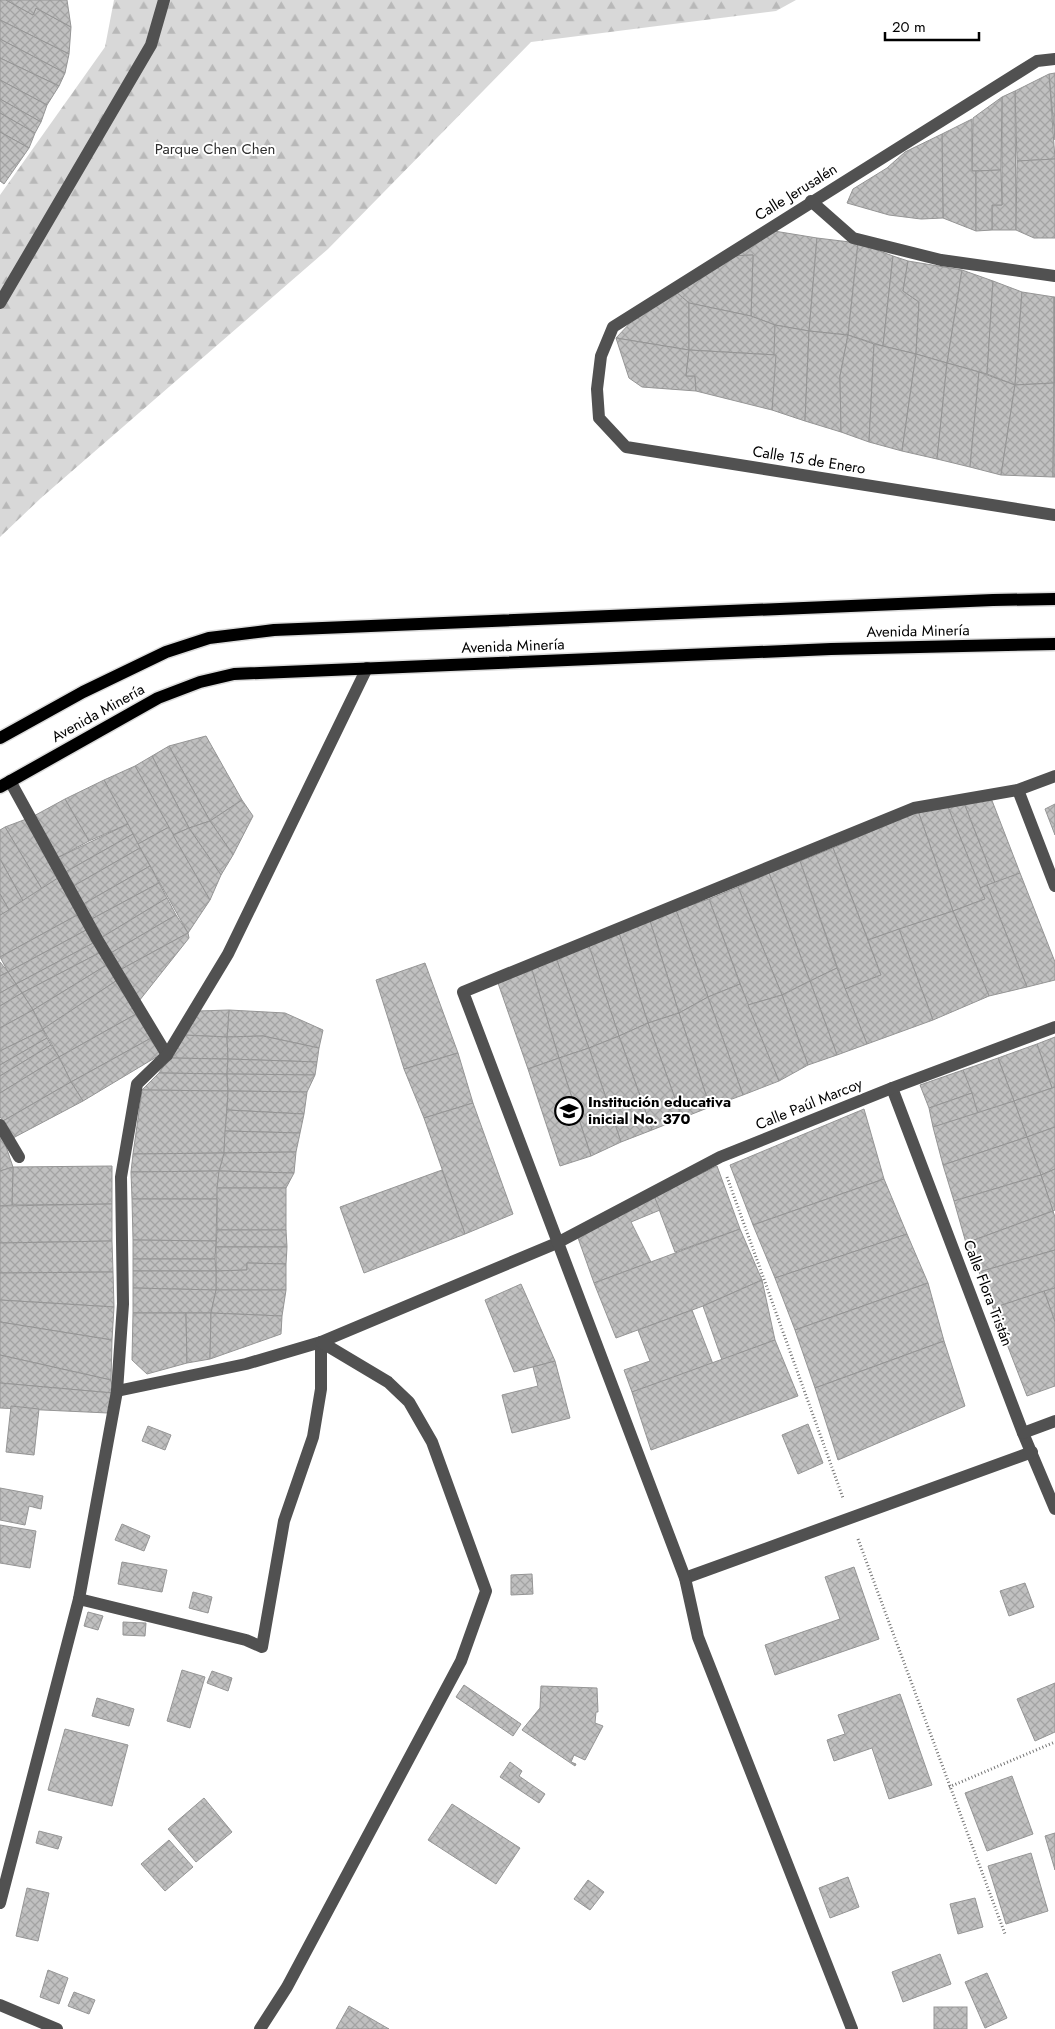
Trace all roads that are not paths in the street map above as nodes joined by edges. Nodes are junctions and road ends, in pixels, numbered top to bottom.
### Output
1 (164, 0) edge
2 (1055, 58) edge
3 (810, 201) junction
4 (1055, 276) edge
5 (0, 303) edge
6 (597, 389) joint
7 (1055, 515) edge
8 (1055, 599) edge
9 (1055, 644) edge
10 (367, 668) junction
11 (0, 738) edge
12 (1055, 776) edge
13 (5, 784) edge
14 (1018, 790) junction
15 (1055, 886) edge
16 (1055, 1028) edge
17 (167, 1055) junction
18 (892, 1088) junction
19 (0, 1124) edge
20 (19, 1158) dead end
21 (557, 1243) junction
22 (320, 1342) junction
23 (118, 1391) junction
24 (1055, 1421) edge
25 (1024, 1433) junction
26 (1032, 1452) junction
27 (1050, 1481) edge
28 (1055, 1509) edge
29 (685, 1578) junction
30 (79, 1599) junction
31 (0, 1903) edge
32 (0, 2005) edge
33 (57, 2029) edge
34 (260, 2029) edge
35 (852, 2029) edge

1 - 5 street
2 - 3 street, Calle Jerusalén
3 - 4 street
3 - 6 street, Calle Jerusalén
6 - 7 street, Calle 15 de Enero
8 - 11 main road, Avenida Minería
9 - 10 main road, Avenida Minería
10 - 13 main road, Avenida Minería
10 - 17 street
12 - 14 street
13 - 17 street
14 - 15 street
14 - 21 street
16 - 18 street, Calle Paúl Marcoy
17 - 23 street
18 - 21 street, Calle Paúl Marcoy
18 - 25 street, Calle Flora Tristán
19 - 20 street
21 - 22 street, Calle Paúl Marcoy
21 - 29 street
22 - 23 street, Calle Paúl Marcoy
22 - 30 street
22 - 34 street
23 - 30 street
24 - 25 street
25 - 26 street, Calle Flora Tristán
26 - 27 street, Calle Flora Tristán
26 - 29 street
27 - 28 street, Calle Flora Tristán
29 - 35 street
30 - 31 street
32 - 33 street

